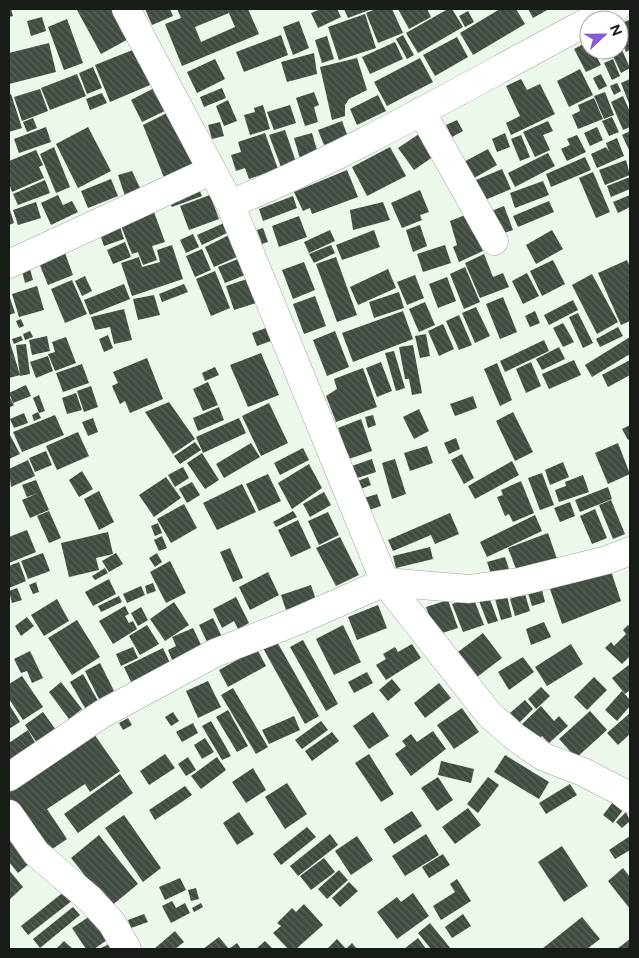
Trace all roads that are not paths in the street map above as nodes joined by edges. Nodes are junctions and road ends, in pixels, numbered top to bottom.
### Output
1 (126, 9) edge
2 (579, 27) edge
3 (422, 111) junction
4 (210, 171) junction
5 (230, 204) junction
6 (494, 240) dead end
7 (9, 264) edge
8 (630, 551) edge
9 (385, 582) junction
10 (9, 777) edge
11 (630, 799) edge
12 (9, 814) edge
13 (127, 949) edge

1 - 4 street
2 - 3 street
3 - 5 street
3 - 6 street
4 - 5 street
4 - 7 street
5 - 9 street
8 - 9 street
9 - 10 street
9 - 11 street
12 - 13 street

